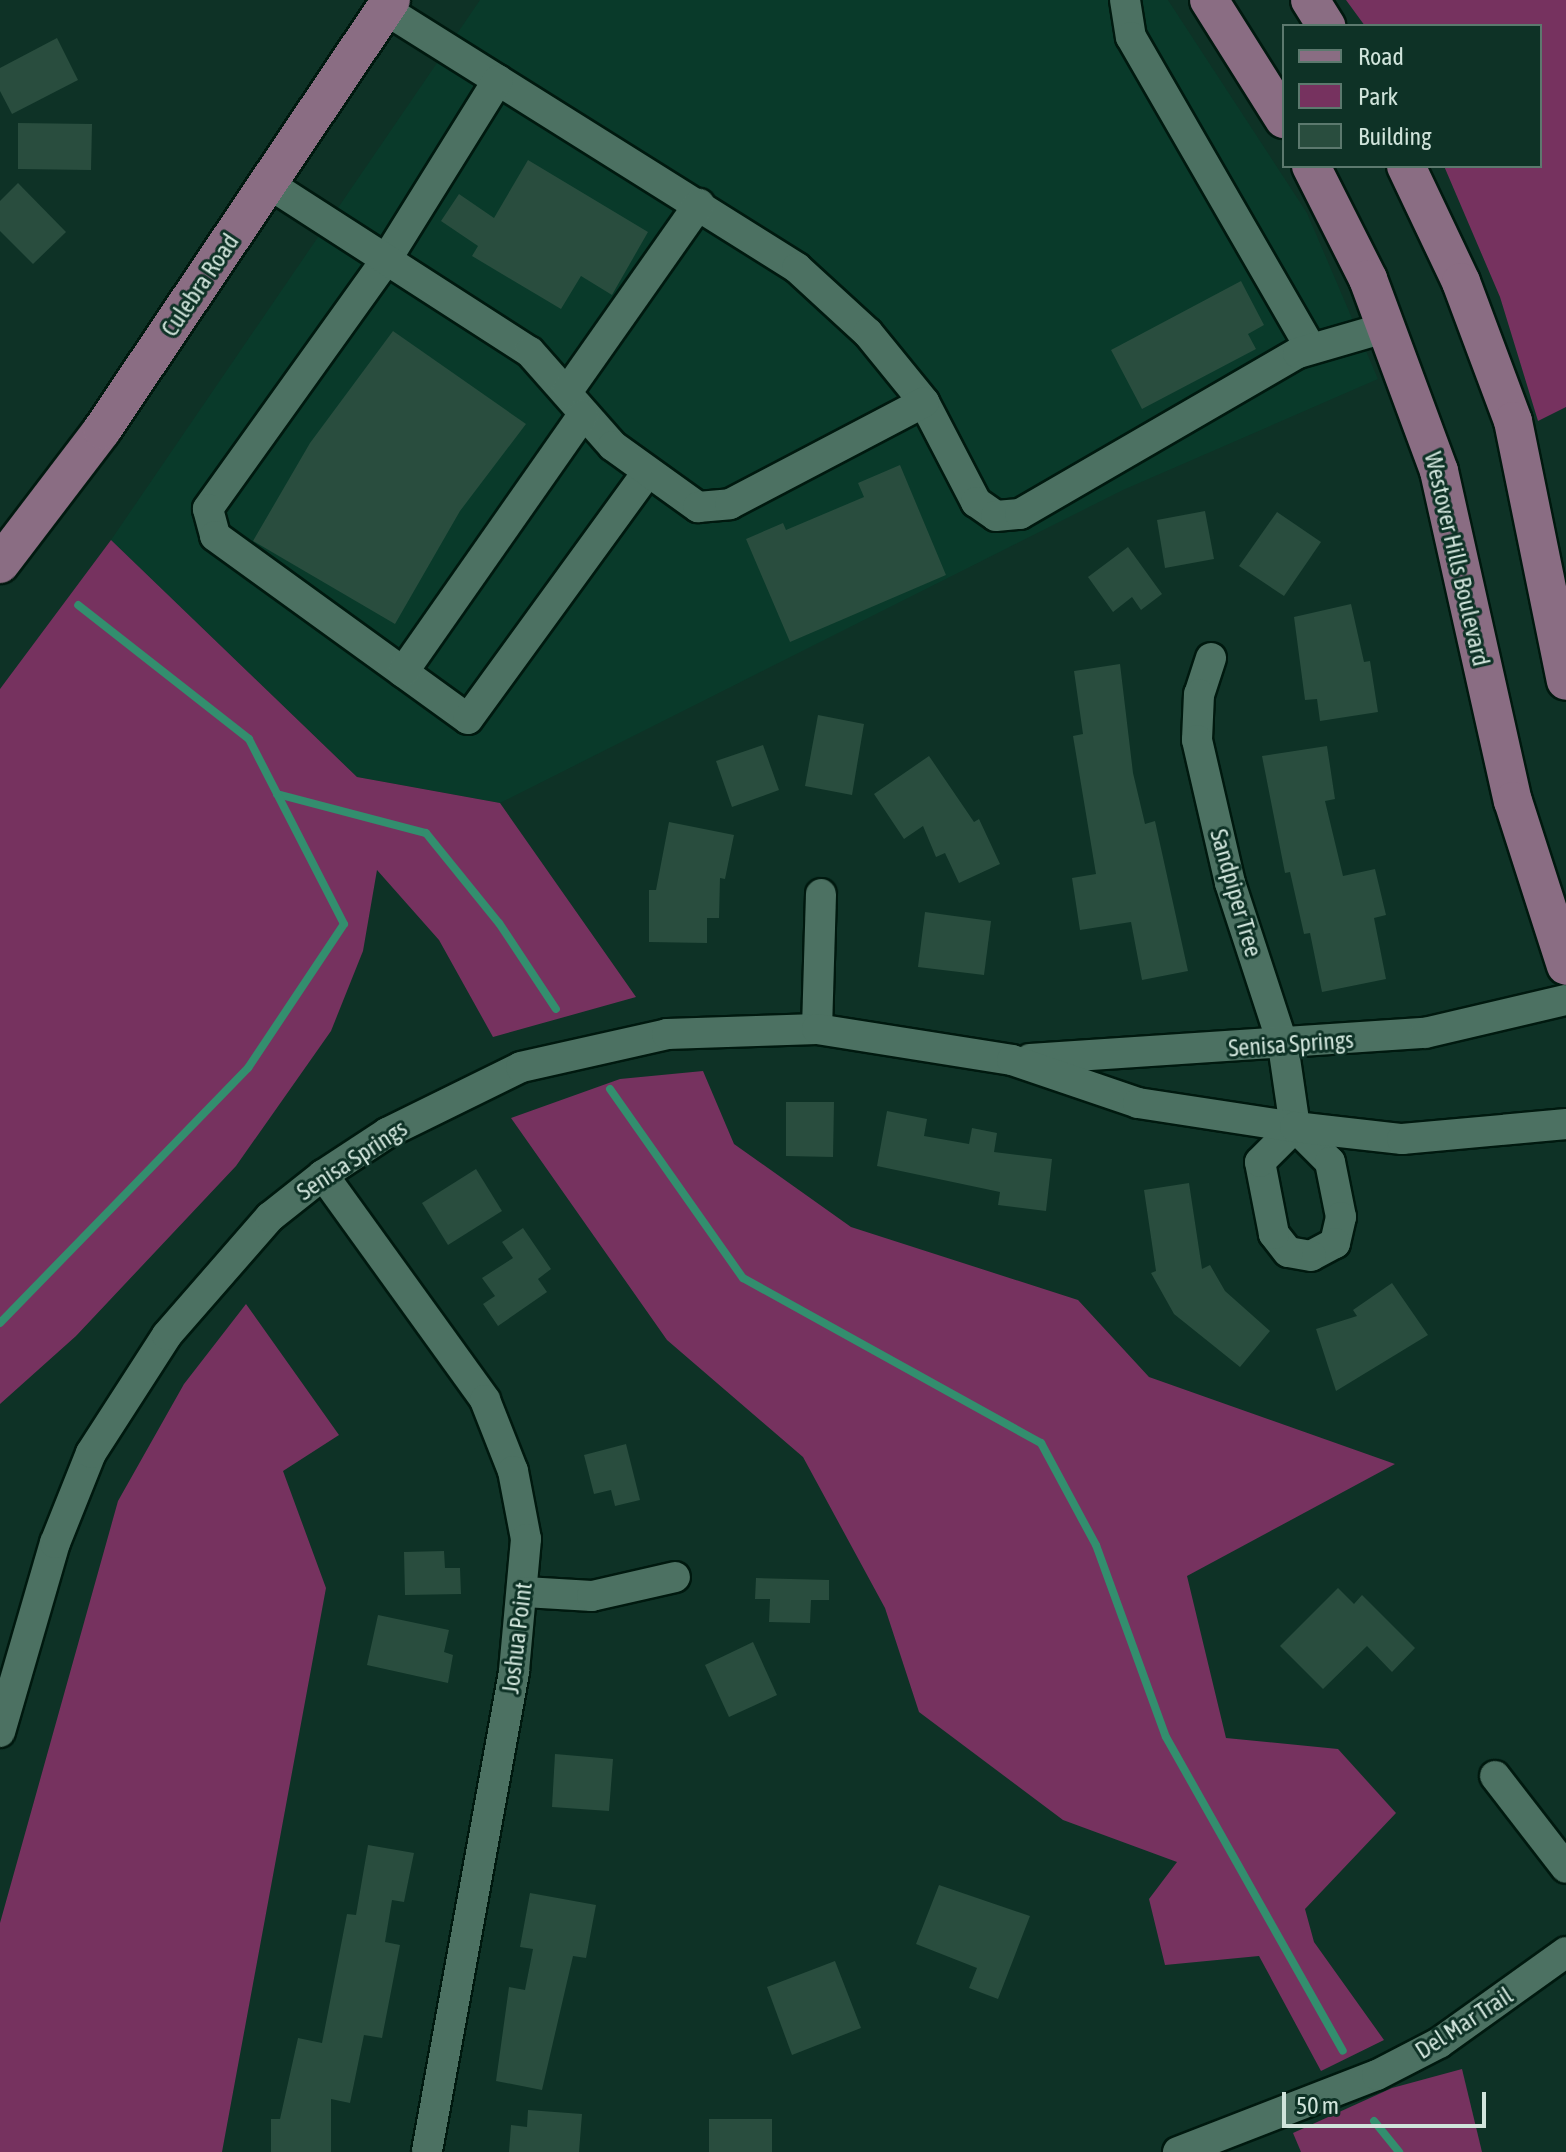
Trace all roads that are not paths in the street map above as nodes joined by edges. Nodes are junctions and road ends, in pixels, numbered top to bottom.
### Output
1 (1125, 0) edge
2 (1209, 0) edge
3 (1310, 0) edge
4 (388, 5) edge
5 (1325, 24) edge
6 (498, 80) junction
7 (1282, 116) edge
8 (1312, 168) edge
9 (1407, 168) edge
10 (269, 184) junction
11 (699, 204) junction
12 (386, 260) junction
13 (1388, 327) junction
14 (1311, 349) junction
15 (924, 402) junction
16 (575, 404) junction
17 (647, 473) junction
18 (0, 564) edge
19 (1211, 658) dead end
20 (403, 672) junction
21 (1566, 681) edge
22 (821, 894) dead end
23 (1566, 966) edge
24 (1566, 1000) edge
25 (817, 1029) junction
26 (1283, 1045) junction
27 (1012, 1060) junction
28 (1566, 1124) edge
29 (1295, 1127) junction
30 (323, 1175) junction
31 (675, 1577) dead end
32 (525, 1592) junction
33 (0, 1732) edge
34 (1495, 1776) dead end
35 (1566, 1868) edge
36 (1566, 1952) edge
37 (427, 2152) edge
38 (1178, 2152) edge

1 - 14 street
2 - 7 main road
3 - 5 main road
4 - 6 street
4 - 10 main road, Culebra Road
6 - 11 street
6 - 12 street
8 - 13 main road, Westover Hills Boulevard
9 - 21 main road
10 - 12 street
10 - 18 main road, Culebra Road
11 - 15 street
11 - 16 street
12 - 16 street
12 - 20 street
13 - 14 street
13 - 23 main road, Westover Hills Boulevard
14 - 15 street
15 - 17 street
16 - 17 street
16 - 20 street
17 - 20 street
19 - 26 street, Sandpiper Tree
22 - 25 street
24 - 26 street, Senisa Springs
25 - 27 street, Senisa Springs
25 - 30 street, Senisa Springs
26 - 27 street, Senisa Springs
26 - 29 street, Sandpiper Tree
27 - 29 street, Senisa Springs
28 - 29 street, Senisa Springs
30 - 32 street, Joshua Point
30 - 33 street, Senisa Springs
31 - 32 street
32 - 37 street, Joshua Point
34 - 35 street
36 - 38 street, Del Mar Trail

